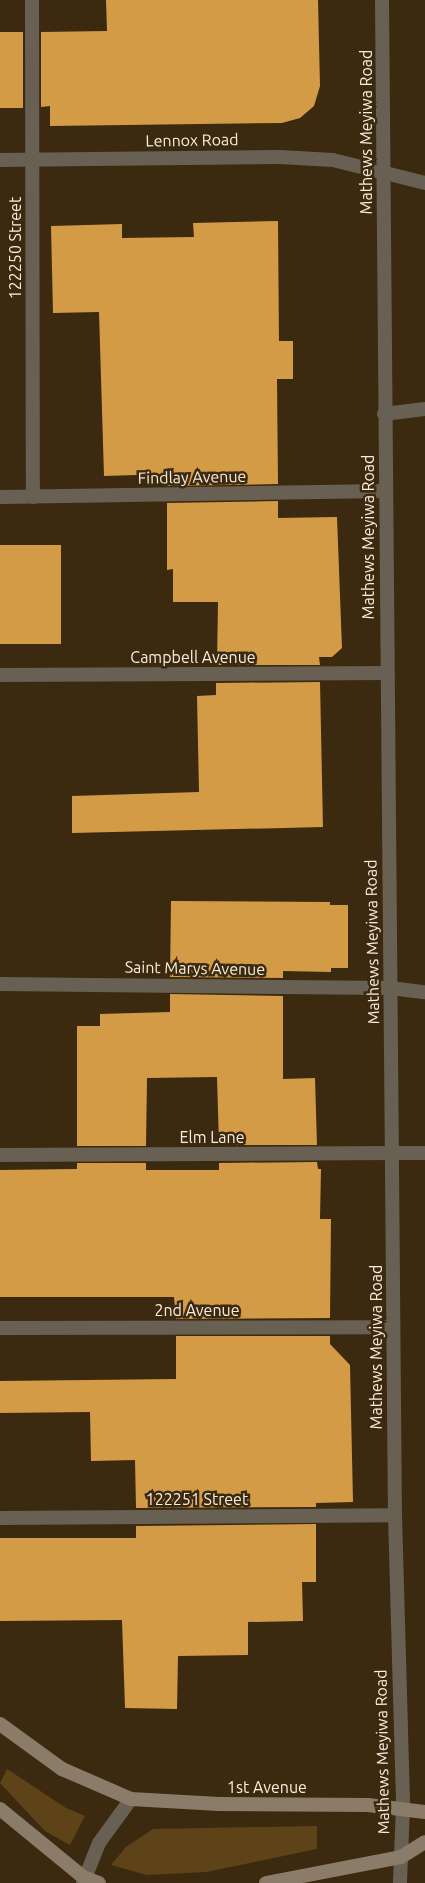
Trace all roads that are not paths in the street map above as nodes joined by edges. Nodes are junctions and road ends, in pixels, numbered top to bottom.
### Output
1 (32, 0) edge
2 (382, 0) edge
3 (33, 159) junction
4 (0, 160) edge
5 (384, 172) junction
6 (425, 183) edge
7 (425, 409) edge
8 (384, 414) junction
9 (385, 491) junction
10 (0, 497) edge
11 (33, 497) junction
12 (386, 674) junction
13 (0, 675) edge
14 (0, 984) edge
15 (390, 988) junction
16 (425, 992) edge
17 (393, 1153) junction
18 (425, 1153) edge
19 (0, 1155) edge
20 (393, 1327) junction
21 (0, 1328) edge
22 (395, 1515) junction
23 (0, 1518) edge
24 (0, 1724) edge
25 (131, 1799) junction
26 (403, 1807) junction
27 (0, 1809) edge
28 (425, 1812) edge
29 (425, 1842) edge
30 (401, 1857) junction
31 (83, 1880) edge
32 (99, 1883) edge
33 (266, 1883) edge
34 (400, 1883) edge

1 - 3 street, 122250 Street
2 - 5 street, Mathews Meyiwa Road
3 - 4 street, Lennox Road
3 - 5 street, Lennox Road
3 - 11 street, 122250 Street
5 - 6 street, Lennox Road
5 - 8 street, Mathews Meyiwa Road
7 - 8 street
8 - 9 street, Mathews Meyiwa Road
9 - 11 street, Findlay Avenue
9 - 12 street, Mathews Meyiwa Road
10 - 11 street, Findlay Avenue
12 - 13 street, Campbell Avenue
12 - 15 street, Mathews Meyiwa Road
14 - 15 street, Saint Marys Avenue
15 - 16 street, Saint Marys Avenue
15 - 17 street, Mathews Meyiwa Road
17 - 18 street, Elm Lane
17 - 19 street, Elm Lane
17 - 20 street, Mathews Meyiwa Road
20 - 21 street, 2nd Avenue
20 - 22 street, Mathews Meyiwa Road
22 - 23 street, 122251 Street
22 - 26 street, Mathews Meyiwa Road
24 - 25 main road, 1st Avenue
25 - 26 main road, 1st Avenue
25 - 31 street
26 - 28 main road, 1st Avenue
26 - 30 street, Mathews Meyiwa Road
27 - 31 main road
29 - 30 main road
30 - 33 main road
30 - 34 street, Mathews Meyiwa Road
31 - 32 main road

